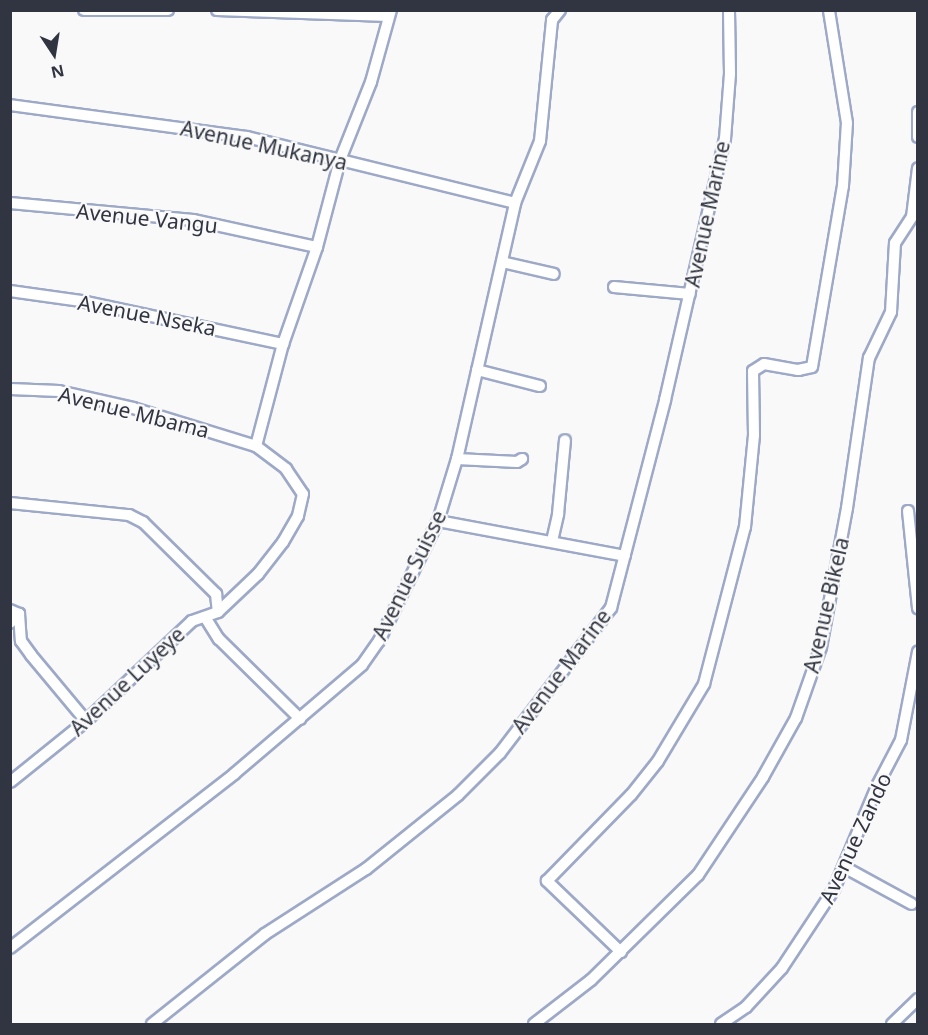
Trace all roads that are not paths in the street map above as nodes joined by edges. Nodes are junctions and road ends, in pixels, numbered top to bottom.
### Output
1 (84, 10) edge
2 (168, 10) edge
3 (217, 10) edge
4 (560, 10) edge
5 (729, 10) edge
6 (829, 10) edge
7 (390, 13) edge
8 (10, 105) edge
9 (918, 112) edge
10 (918, 137) edge
11 (340, 160) junction
12 (918, 168) edge
13 (10, 203) edge
14 (515, 203) junction
15 (317, 247) junction
16 (502, 262) junction
17 (554, 274) dead end
18 (614, 287) dead end
19 (10, 291) edge
20 (690, 294) junction
21 (283, 344) junction
22 (477, 370) junction
23 (540, 386) dead end
24 (10, 388) edge
25 (565, 440) dead end
26 (256, 446) junction
27 (458, 459) junction
28 (522, 459) dead end
29 (10, 503) edge
30 (908, 511) dead end
31 (438, 521) junction
32 (552, 541) junction
33 (625, 556) junction
34 (918, 608) edge
35 (15, 612) edge
36 (218, 612) junction
37 (205, 617) junction
38 (10, 623) edge
39 (918, 652) edge
40 (300, 719) junction
41 (86, 721) junction
42 (10, 782) edge
43 (844, 867) junction
44 (912, 904) dead end
45 (10, 948) edge
46 (621, 952) junction
47 (918, 999) edge
48 (152, 1024) edge
49 (534, 1024) edge
50 (721, 1024) edge
51 (892, 1024) edge

1 - 2 street
3 - 7 street
4 - 14 street, Avenue Suisse
5 - 20 street, Avenue Marine
6 - 46 street
7 - 11 street
8 - 11 street, Avenue Mukanya
9 - 10 street
11 - 14 street, Avenue Mukanya
11 - 15 street
12 - 46 street, Avenue Bikela
13 - 15 street, Avenue Vangu
14 - 16 street, Avenue Suisse
15 - 21 street
16 - 17 street
16 - 22 street, Avenue Suisse
18 - 20 street
19 - 21 street, Avenue Nseka
20 - 33 street, Avenue Marine
21 - 26 street
22 - 23 street
22 - 27 street, Avenue Suisse
24 - 26 street, Avenue Mbama
25 - 32 street
26 - 36 street, Avenue Luyeye
27 - 28 street
27 - 31 street, Avenue Suisse
29 - 36 street
30 - 34 street
31 - 32 street
31 - 40 street, Avenue Suisse
32 - 33 street
33 - 48 street, Avenue Marine
35 - 38 street
35 - 41 street
36 - 37 street, Avenue Luyeye
37 - 40 street
37 - 41 street, Avenue Luyeye
39 - 43 street, Avenue Zando
40 - 45 street, Avenue Suisse
41 - 42 street, Avenue Luyeye
43 - 44 street
43 - 50 street, Avenue Zando
46 - 49 street, Avenue Bikela
47 - 51 street

